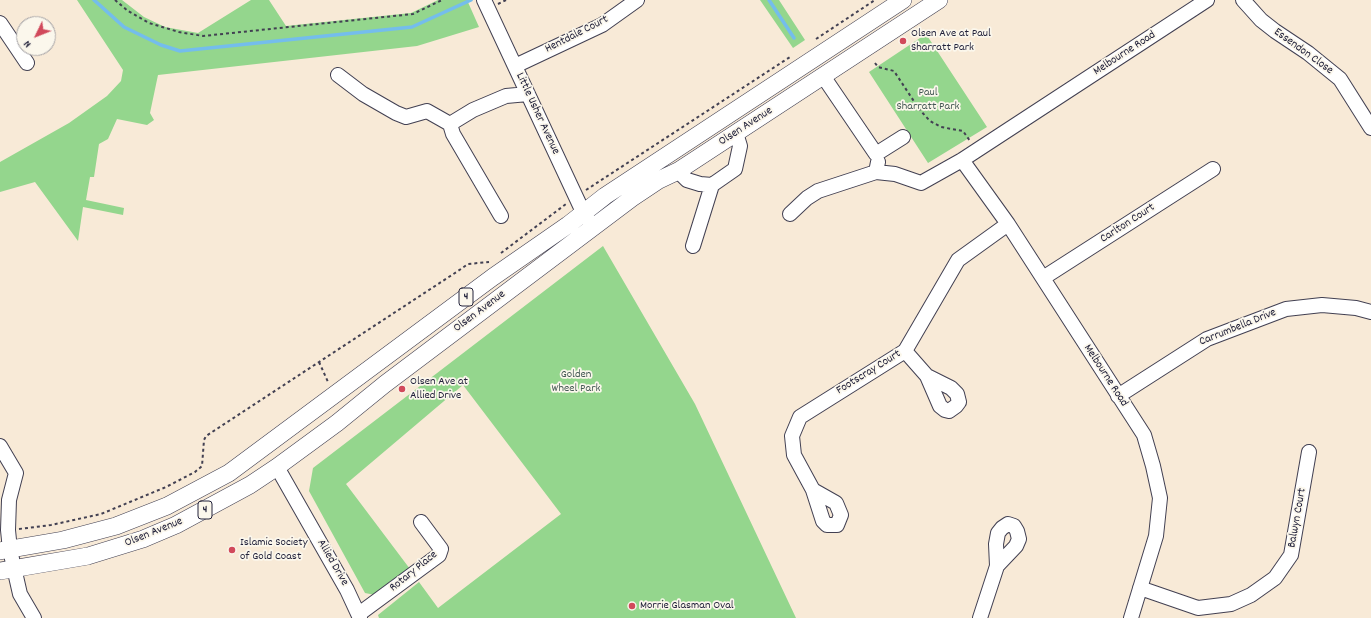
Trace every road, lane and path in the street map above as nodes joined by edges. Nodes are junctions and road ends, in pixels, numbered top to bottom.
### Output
1 (115, 0) edge
2 (442, 0) edge
3 (637, 0) edge
4 (875, 0) edge
5 (903, 0) edge
6 (939, 0) edge
7 (1207, 0) edge
8 (1243, 0) edge
9 (486, 4) edge
10 (0, 23) edge
11 (814, 41) dead end
12 (794, 55) dead end
13 (27, 63) dead end
14 (874, 63) dead end
15 (515, 66) junction
16 (338, 75) dead end
17 (823, 76) junction
18 (528, 94) junction
19 (450, 124) junction
20 (1371, 128) edge
21 (736, 133) junction
22 (902, 137) dead end
23 (970, 141) dead end
24 (876, 154) junction
25 (962, 160) junction
26 (1213, 169) dead end
27 (678, 171) junction
28 (876, 172) junction
29 (712, 185) junction
30 (576, 196) junction
31 (583, 212) junction
32 (790, 214) dead end
33 (502, 216) dead end
34 (1008, 224) junction
35 (593, 226) junction
36 (693, 246) dead end
37 (496, 257) dead end
38 (491, 261) dead end
39 (1043, 278) junction
40 (1371, 312) edge
41 (905, 351) junction
42 (319, 362) junction
43 (927, 376) dead end
44 (322, 386) dead end
45 (1118, 396) junction
46 (0, 446) edge
47 (1309, 452) dead end
48 (277, 467) junction
49 (814, 490) dead end
50 (421, 522) dead end
51 (8, 530) junction
52 (5, 551) edge
53 (998, 566) dead end
54 (7, 570) edge
55 (1140, 588) junction
56 (360, 616) edge
57 (34, 618) edge
58 (980, 618) edge
59 (1131, 618) edge

1 - 2 path
3 - 15 street, Hentdale Court
4 - 11 path
5 - 31 main road, Olsen Avenue / 4
6 - 17 main road, Olsen Avenue / 4
7 - 25 street, Melbourne Road
8 - 20 street, Essendon Close
9 - 15 street, Little Usher Avenue
10 - 13 street
12 - 30 path
14 - 23 path
15 - 18 street, Little Usher Avenue
16 - 19 street
17 - 21 main road, Olsen Avenue / 4
17 - 24 street
18 - 19 street
18 - 30 street, Little Usher Avenue
19 - 33 street
21 - 27 main road, Olsen Avenue / 4
21 - 29 street
22 - 24 street
24 - 28 street
25 - 28 street, Melbourne Road
25 - 34 street, Melbourne Road
26 - 39 street, Carlton Court
27 - 29 street
27 - 35 main road, Olsen Avenue / 4
28 - 32 street
29 - 36 street
30 - 31 street, Little Usher Avenue
30 - 37 path
31 - 35 street, Little Usher Avenue
31 - 52 main road, Olsen Avenue / 4
34 - 39 street, Melbourne Road
34 - 41 street, Footscray Court
35 - 48 main road, Olsen Avenue / 4
38 - 42 path
39 - 45 street, Melbourne Road
40 - 45 street, Carrumbella Drive
41 - 43 street
41 - 49 street, Footscray Court
42 - 44 path
42 - 51 path
45 - 55 street, Melbourne Road
46 - 51 street
47 - 55 street, Balwyn Court
48 - 54 main road, Olsen Avenue / 4
48 - 56 street, Allied Drive
50 - 56 street, Rotary Place
51 - 52 street
52 - 54 street
53 - 58 street
54 - 57 street
55 - 59 street, Melbourne Road

